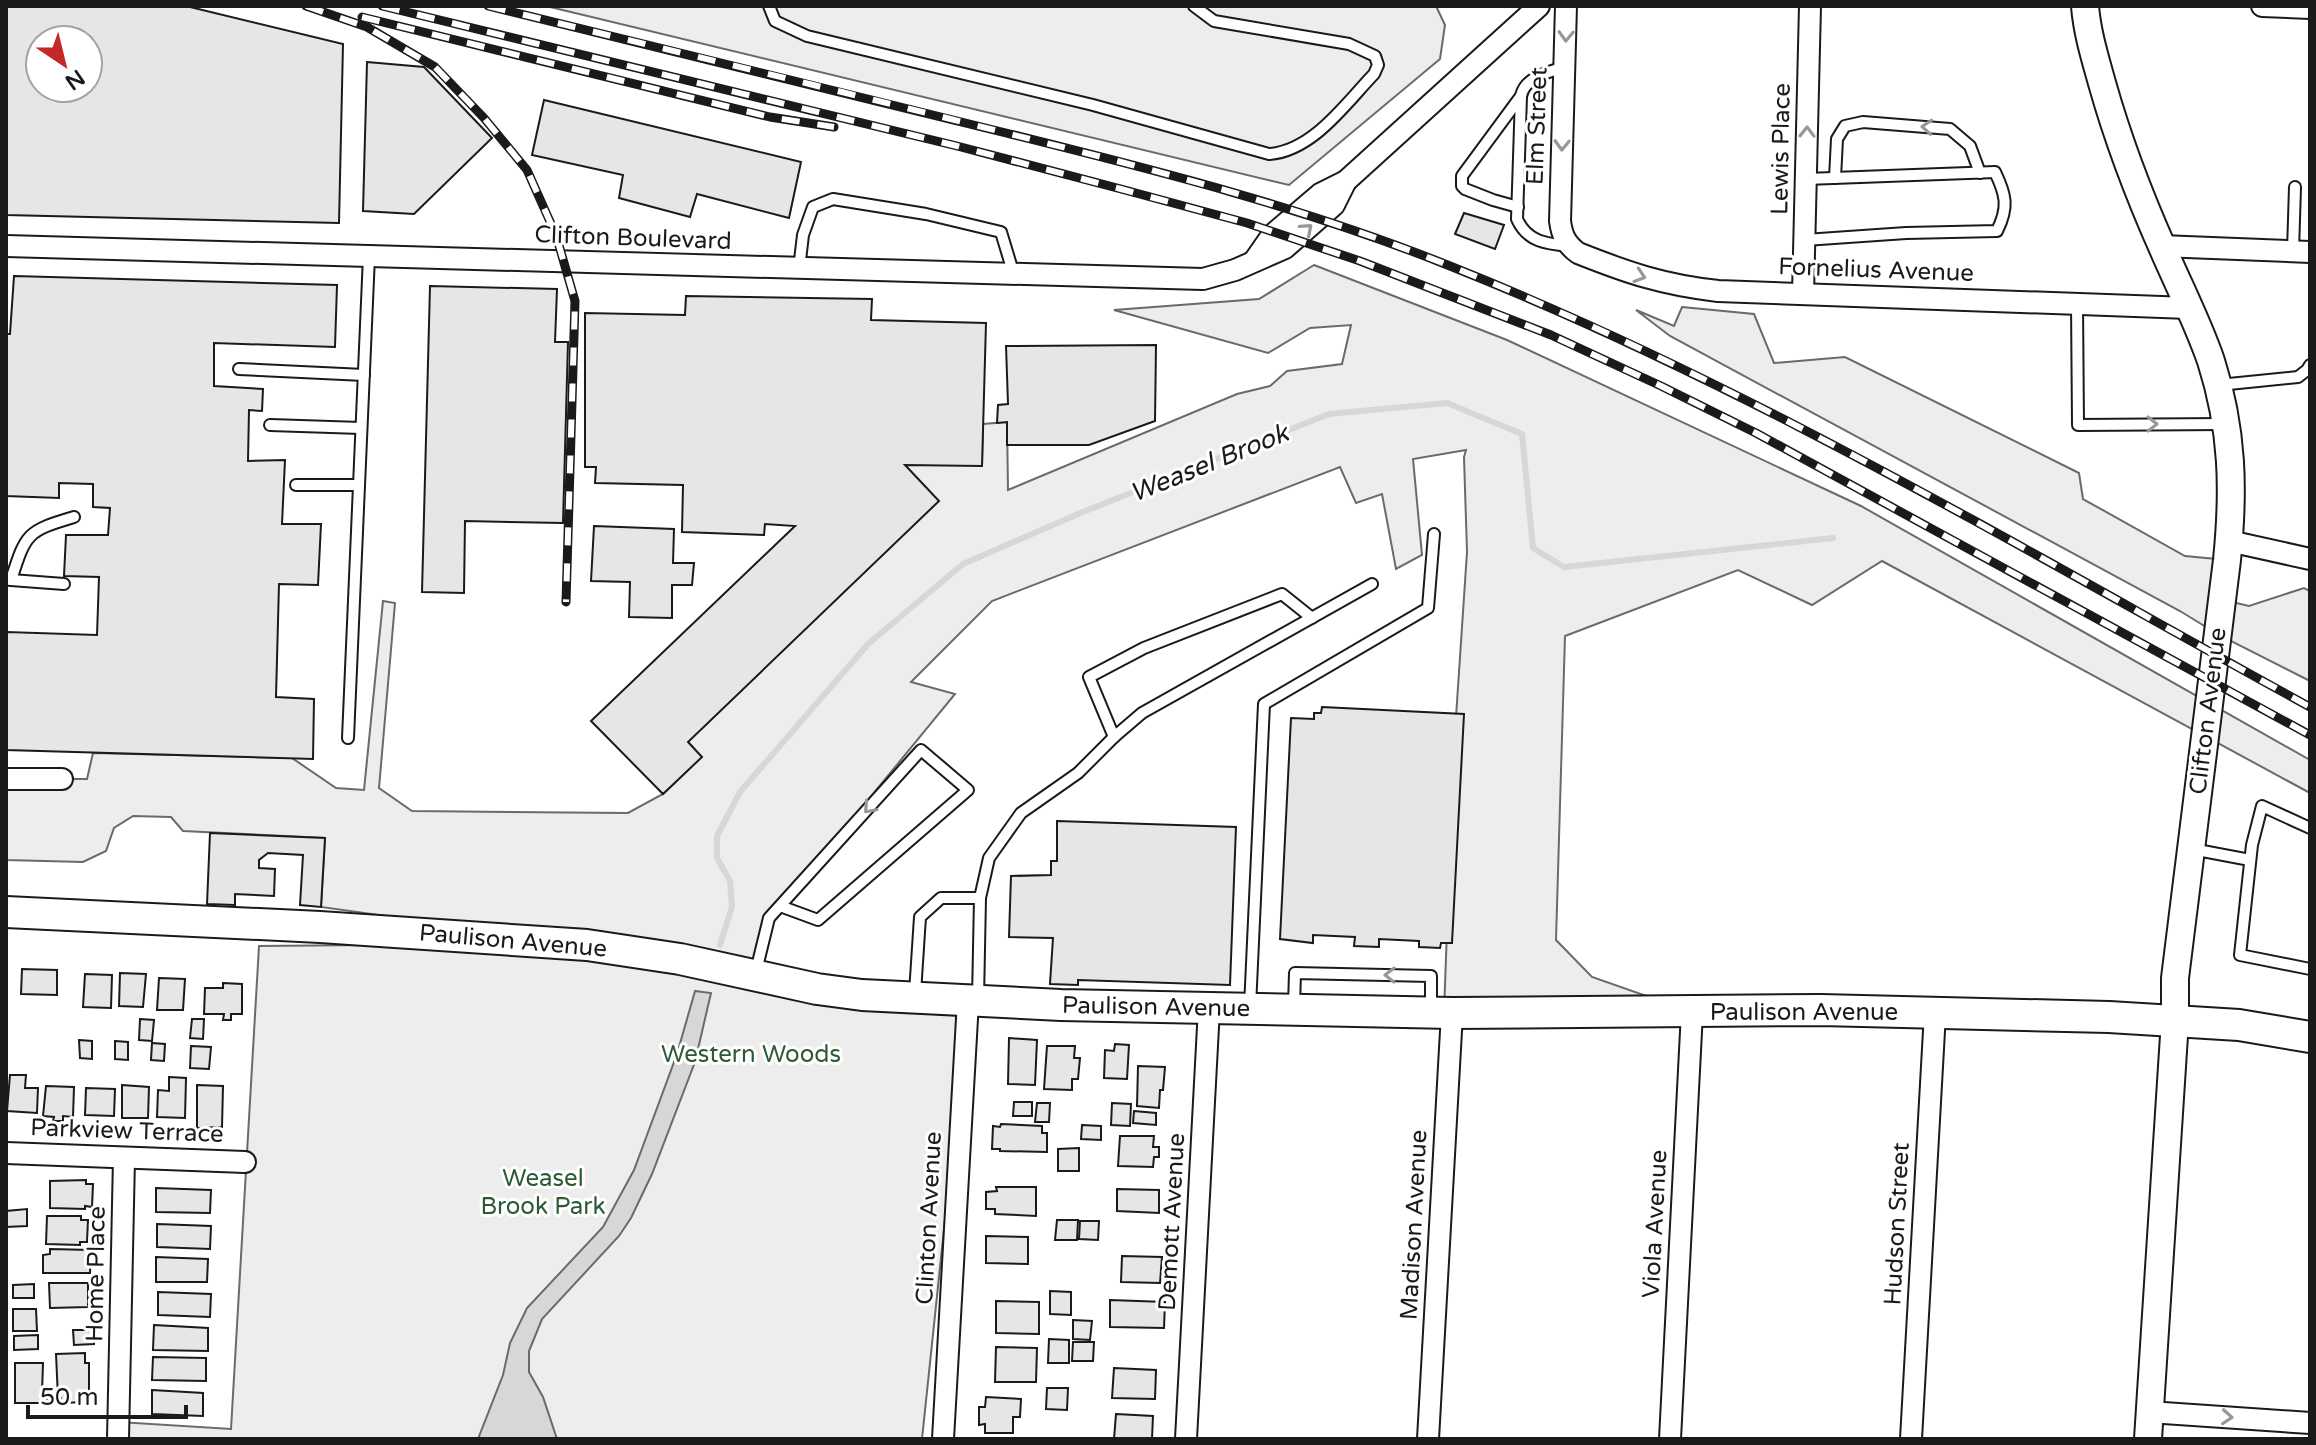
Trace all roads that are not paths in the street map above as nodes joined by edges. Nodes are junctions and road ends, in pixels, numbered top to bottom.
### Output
1 (769, 6) edge
2 (1194, 6) edge
3 (1539, 6) edge
4 (1566, 6) edge
5 (1810, 6) edge
6 (2085, 6) edge
7 (2262, 6) edge
8 (2310, 8) edge
9 (1565, 67) junction
10 (1521, 96) junction
11 (1980, 173) junction
12 (1835, 178) junction
13 (1806, 179) junction
14 (2295, 187) dead end
15 (1518, 207) junction
16 (1805, 240) junction
17 (6, 246) edge
18 (1569, 246) junction
19 (2161, 246) junction
20 (2302, 252) edge
21 (369, 256) junction
22 (799, 269) junction
23 (1014, 275) junction
24 (1803, 294) junction
25 (2077, 304) junction
26 (2189, 308) junction
27 (2310, 365) edge
28 (239, 369) dead end
29 (364, 375) junction
30 (2217, 385) junction
31 (2226, 424) junction
32 (270, 425) dead end
33 (361, 428) junction
34 (296, 485) dead end
35 (359, 485) junction
36 (74, 517) dead end
37 (1434, 534) dead end
38 (2229, 541) junction
39 (2310, 559) edge
40 (8, 580) edge
41 (64, 584) dead end
42 (1372, 584) dead end
43 (1312, 618) junction
44 (1114, 737) junction
45 (348, 738) dead end
46 (6, 779) edge
47 (62, 779) dead end
48 (2310, 828) edge
49 (2190, 849) junction
50 (2250, 860) junction
51 (980, 898) junction
52 (780, 906) junction
53 (6, 912) edge
54 (2310, 969) edge
55 (754, 976) junction
56 (915, 998) junction
57 (973, 1001) junction
58 (1209, 1008) junction
59 (1250, 1009) junction
60 (1692, 1012) junction
61 (1441, 1013) junction
62 (1935, 1013) junction
63 (2175, 1020) junction
64 (2310, 1037) edge
65 (6, 1153) edge
66 (124, 1158) junction
67 (245, 1162) dead end
68 (2149, 1412) junction
69 (2310, 1423) edge
70 (118, 1439) edge
71 (943, 1439) edge
72 (1186, 1439) edge
73 (1428, 1439) edge
74 (1670, 1439) edge
75 (1911, 1439) edge
76 (2148, 1439) edge

1 - 2 lane
3 - 23 street, Clifton Boulevard
4 -> 9 street, Elm Street
13 -> 5 street, Lewis Place
6 - 19 main road, Clifton Avenue
7 - 8 street
9 - 10 lane
9 -> 18 street, Elm Street
10 - 15 lane
10 - 15 lane
11 - 12 lane
11 -> 12 lane
11 - 16 lane
12 - 13 lane
13 - 16 street, Lewis Place
14 - 20 lane
15 - 18 lane
16 - 24 street, Lewis Place
17 - 21 street, Clifton Boulevard
18 -> 24 street, Fornelius Avenue
19 - 20 street
19 - 26 main road, Clifton Avenue
21 - 22 street, Clifton Boulevard
21 - 29 lane
22 - 23 street, Clifton Boulevard
22 - 23 lane
24 - 25 street, Fornelius Avenue
25 - 26 street, Fornelius Avenue
25 -> 31 lane
26 - 30 main road, Clifton Avenue
27 - 30 lane
28 - 29 lane
29 - 33 lane
30 - 31 main road, Clifton Avenue
31 - 38 main road, Clifton Avenue
32 - 33 lane
33 - 35 lane
34 - 35 lane
35 - 45 lane
36 - 40 lane
37 - 59 lane
38 - 39 street
38 - 49 main road, Clifton Avenue
40 - 41 lane
42 - 43 lane
43 - 44 lane
43 - 44 lane
44 - 51 lane
46 - 47 street
48 - 50 lane
49 - 50 lane
49 - 63 main road, Clifton Avenue
50 - 54 lane
51 - 56 lane
51 - 57 lane
52 -> 52 lane
52 - 55 lane
53 - 55 main road, Paulison Avenue
55 - 56 main road, Paulison Avenue
56 - 57 main road, Paulison Avenue
57 - 58 main road, Paulison Avenue
57 - 71 street, Clinton Avenue
58 - 59 main road, Paulison Avenue
58 - 72 street, Demott Avenue
59 - 61 main road, Paulison Avenue
60 - 61 main road, Paulison Avenue
60 - 62 main road, Paulison Avenue
60 - 74 street, Viola Avenue
61 - 73 street, Madison Avenue
62 - 63 main road, Paulison Avenue
62 - 75 street, Hudson Street
63 - 64 main road, Paulison Avenue
63 - 68 main road, Clifton Avenue
65 - 66 street, Parkview Terrace
66 - 67 street, Parkview Terrace
66 - 70 street, Home Place
68 -> 69 street
68 - 76 main road, Clifton Avenue

